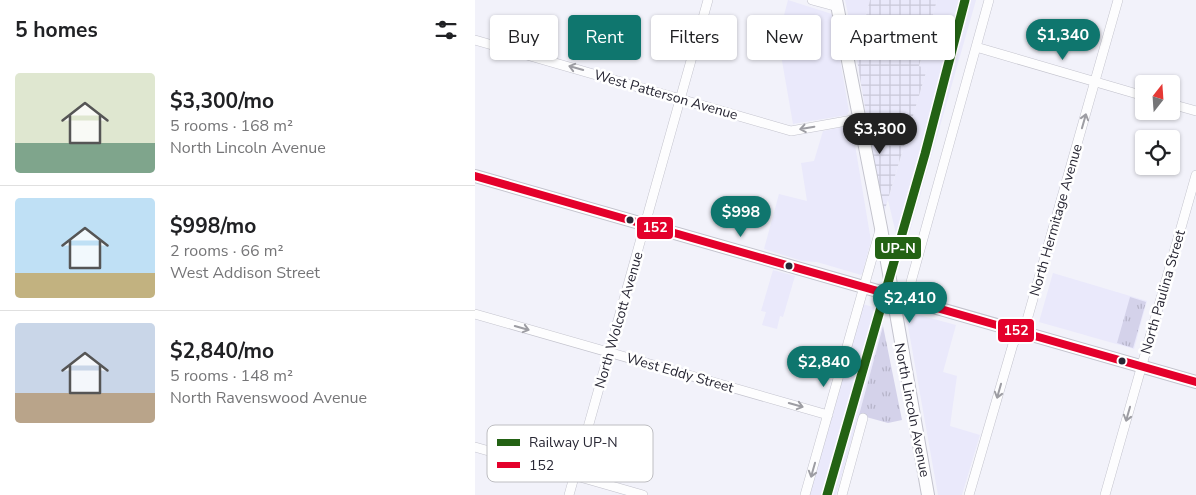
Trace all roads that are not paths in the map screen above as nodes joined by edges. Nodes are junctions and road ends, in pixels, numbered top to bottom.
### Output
1 (708, 0) edge
2 (812, 0) edge
3 (989, 0) edge
4 (1119, 0) edge
5 (837, 4) edge
6 (475, 40) edge
7 (976, 47) junction
8 (1095, 82) junction
9 (1135, 93) edge
10 (681, 99) junction
11 (1180, 107) edge
12 (1196, 111) edge
13 (858, 118) junction
14 (1196, 175) edge
15 (475, 176) edge
16 (645, 225) junction
17 (881, 228) junction
18 (865, 288) junction
19 (892, 296) junction
20 (906, 300) junction
21 (475, 314) edge
22 (1019, 333) junction
23 (609, 353) junction
24 (1142, 367) junction
25 (1196, 382) edge
26 (828, 415) junction
27 (863, 418) dead end
28 (589, 425) edge
29 (573, 482) edge
30 (599, 482) edge
31 (569, 495) edge
32 (643, 495) edge
33 (805, 495) edge
34 (842, 495) edge
35 (928, 495) edge
36 (969, 495) edge
37 (1105, 495) edge

1 - 10 street, North Wolcott Avenue
2 - 5 street
3 - 7 street
4 - 8 street, North Hermitage Avenue
5 - 13 street, North Lincoln Avenue
10 -> 6 street, West Patterson Avenue
7 - 8 street
7 - 20 street
8 - 9 street
22 -> 8 street, North Hermitage Avenue
13 -> 10 street, West Patterson Avenue
10 - 16 street, North Wolcott Avenue
11 - 12 street
13 - 17 street, North Lincoln Avenue
14 - 24 street, North Paulina Street
15 - 16 street
16 - 18 street
16 - 23 street, North Wolcott Avenue
17 - 18 street
17 - 19 street, North Lincoln Avenue
18 - 19 street
18 - 26 street
19 - 20 street
19 - 35 street, North Lincoln Avenue
20 - 22 street
21 -> 23 street, West Eddy Street
22 - 24 street
22 -> 36 street, North Hermitage Avenue
23 -> 26 street, West Eddy Street
23 - 28 street, North Wolcott Avenue
24 - 25 street
24 -> 37 street, North Paulina Street
26 -> 33 street
27 - 34 street
29 - 31 street, North Wolcott Avenue
30 - 32 street

